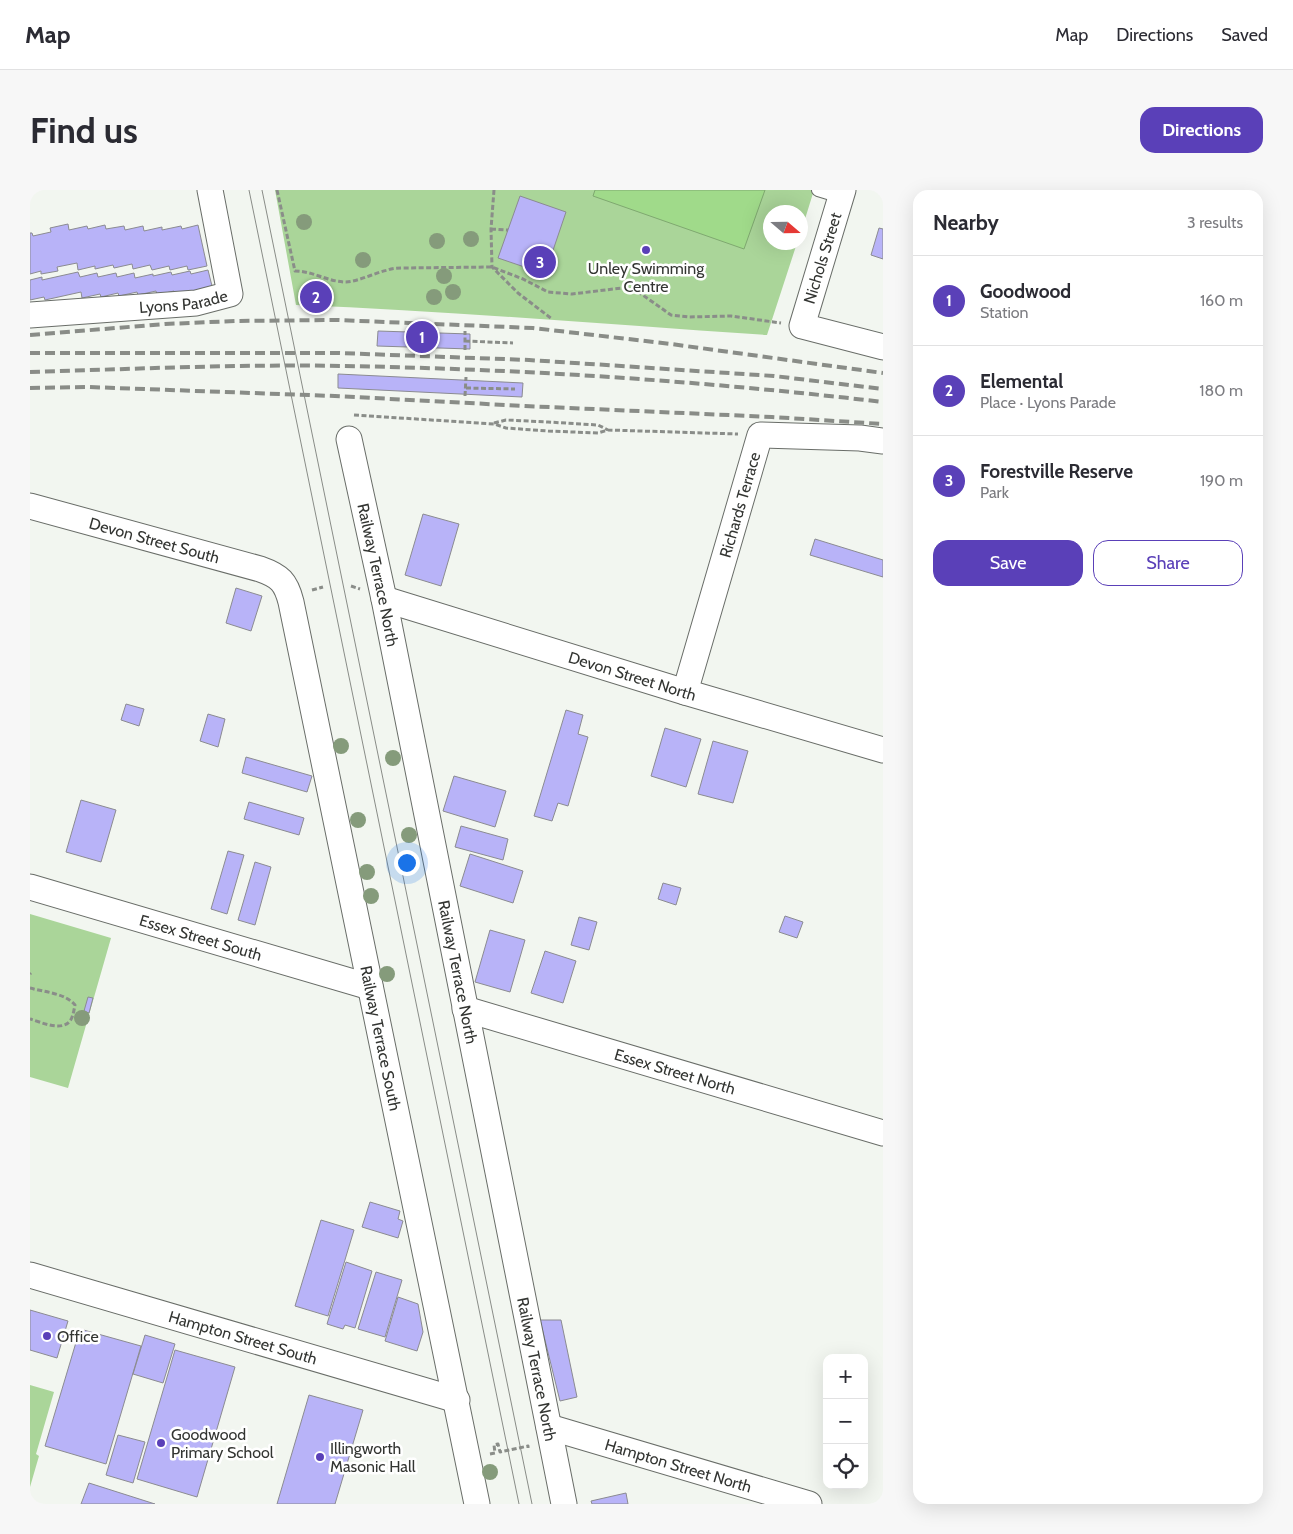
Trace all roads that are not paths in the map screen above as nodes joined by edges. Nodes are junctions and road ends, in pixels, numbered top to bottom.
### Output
1 (210, 190) edge
2 (834, 192) edge
3 (30, 315) edge
4 (883, 347) edge
5 (349, 439) dead end
6 (883, 441) edge
7 (30, 506) edge
8 (278, 578) joint
9 (384, 599) junction
10 (685, 692) junction
11 (883, 750) edge
12 (30, 887) edge
13 (370, 987) junction
14 (465, 1009) junction
15 (883, 1134) edge
16 (30, 1275) edge
17 (457, 1400) junction
18 (550, 1434) junction
19 (477, 1504) edge
20 (564, 1504) edge
21 (809, 1504) edge

1 - 3 street, Lyons Parade
2 - 4 street, Nichols Street
5 - 9 street, Railway Terrace North
6 - 10 street, Richards Terrace
7 - 8 street, Devon Street South
8 - 13 street, Railway Terrace South
9 - 10 street, Devon Street North
9 - 14 street, Railway Terrace North
10 - 11 street, Devon Street North
12 - 13 street, Essex Street South
13 - 17 street, Railway Terrace South
14 - 15 street, Essex Street North
14 - 18 street, Railway Terrace North
16 - 17 street, Hampton Street South
17 - 19 street, Railway Terrace South
18 - 20 street, Railway Terrace North
18 - 21 street, Hampton Street North

